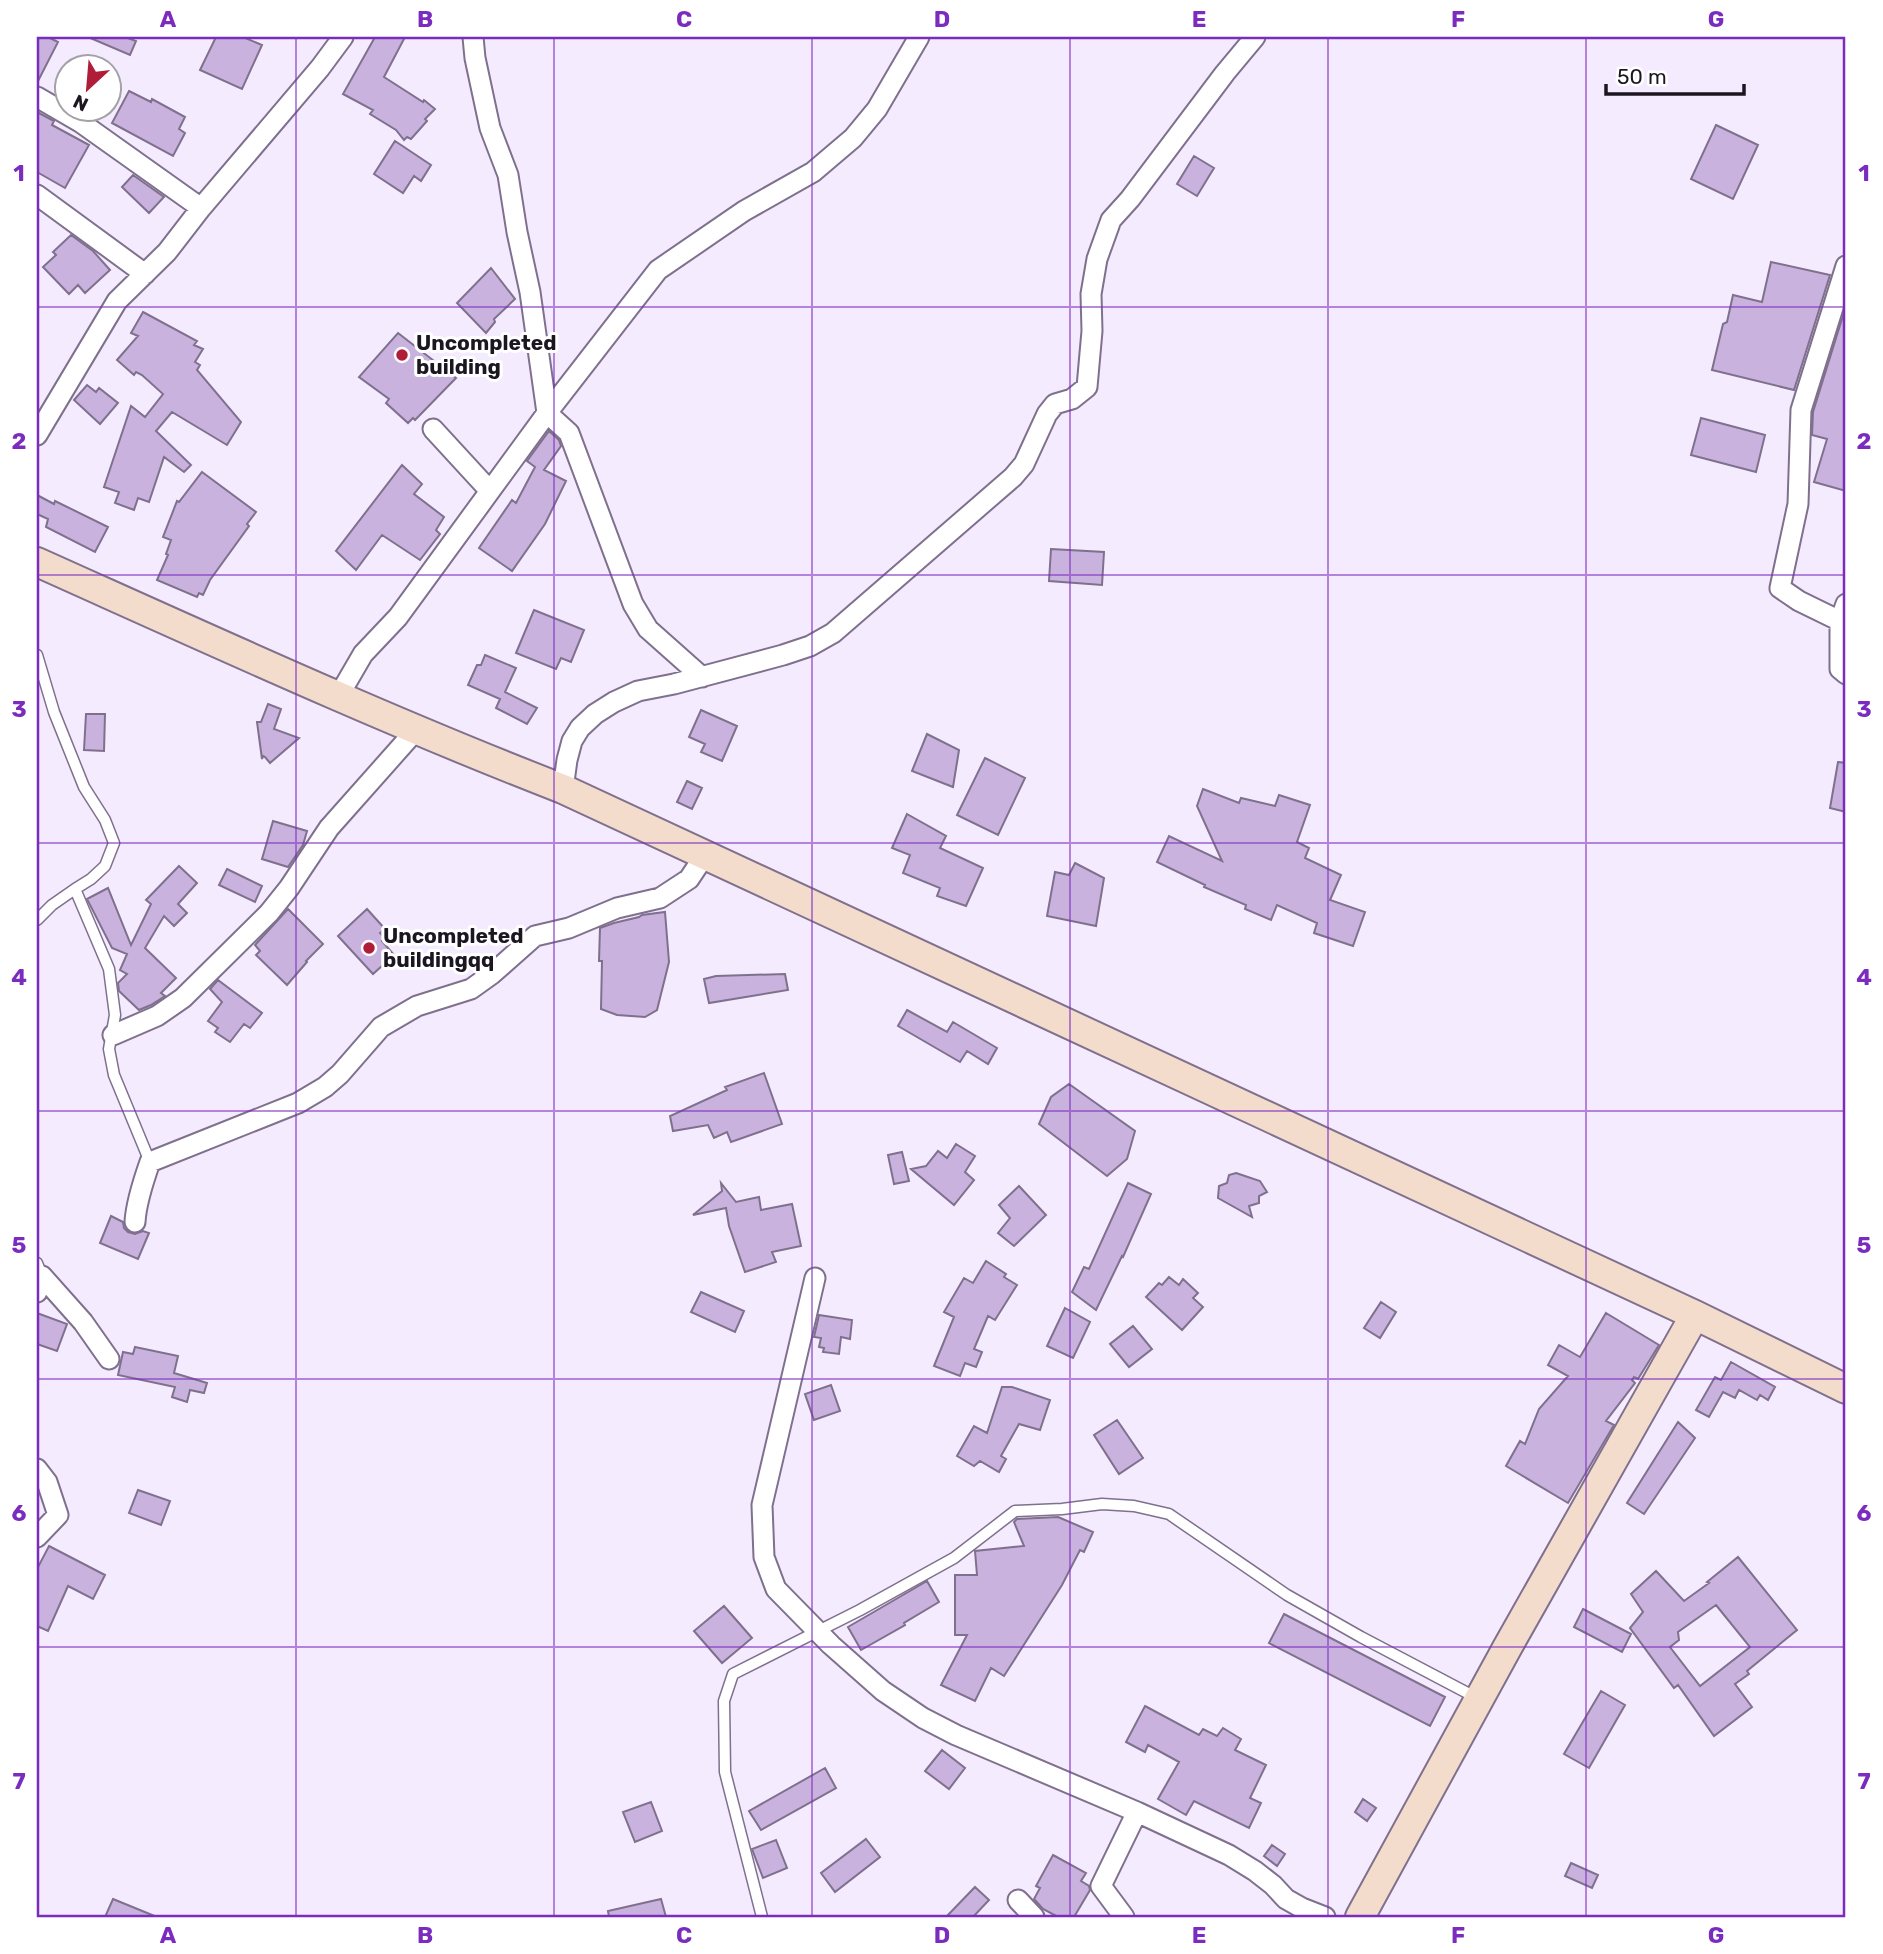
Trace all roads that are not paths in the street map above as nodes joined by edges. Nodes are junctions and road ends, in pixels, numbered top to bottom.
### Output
1 (473, 37) edge
2 (919, 37) edge
3 (1255, 37) edge
4 (336, 39) edge
5 (37, 97) edge
6 (37, 195) edge
7 (201, 208) junction
8 (1846, 266) edge
9 (145, 274) junction
10 (547, 413) junction
11 (433, 429) dead end
12 (37, 435) edge
13 (490, 491) junction
14 (37, 562) edge
15 (1843, 612) edge
16 (37, 655) edge
17 (1846, 674) edge
18 (702, 677) junction
19 (338, 697) junction
20 (416, 730) junction
21 (563, 789) junction
22 (705, 855) junction
23 (75, 889) junction
24 (37, 920) edge
25 (113, 1035) junction
26 (150, 1162) junction
27 (135, 1222) dead end
28 (38, 1277) edge
29 (814, 1278) dead end
30 (1695, 1315) junction
31 (109, 1359) dead end
32 (1846, 1389) edge
33 (37, 1469) edge
34 (37, 1537) edge
35 (818, 1630) junction
36 (1479, 1699) junction
37 (1137, 1812) junction
38 (1018, 1900) dead end
39 (762, 1917) edge
40 (1034, 1917) edge
41 (1124, 1917) edge
42 (1325, 1917) edge
43 (1361, 1917) edge

1 - 10 street
2 - 10 street
3 - 18 street
4 - 7 street
5 - 7 street
6 - 9 street
7 - 9 street
8 - 15 street
9 - 12 street
10 - 13 street
10 - 18 street
11 - 13 street
13 - 19 street
14 - 19 main road
15 - 17 street
16 - 23 lane
18 - 21 street
19 - 20 main road
20 - 21 main road
20 - 25 street
21 - 22 main road
22 - 26 street
22 - 30 main road
23 - 24 lane
23 - 25 lane
25 - 26 lane
26 - 27 street
28 - 31 street
29 - 35 street
30 - 32 main road
30 - 36 main road
33 - 34 street
35 - 36 lane
35 - 37 street
35 - 39 lane
36 - 43 main road
37 - 41 street
37 - 42 street
38 - 40 street

